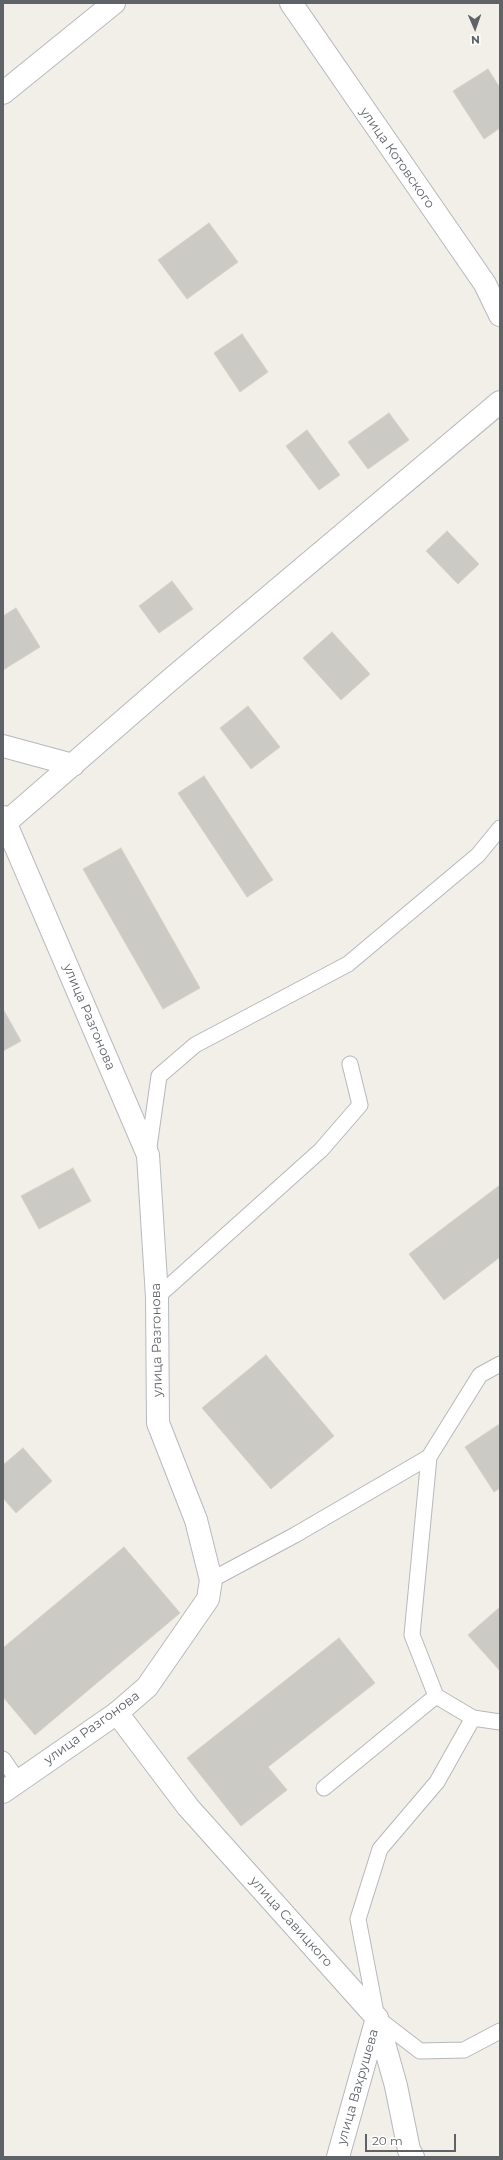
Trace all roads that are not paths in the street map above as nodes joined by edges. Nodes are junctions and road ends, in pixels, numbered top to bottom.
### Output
1 (114, 3) edge
2 (290, 3) edge
3 (3, 92) edge
4 (500, 315) edge
5 (500, 402) edge
6 (3, 746) edge
7 (74, 765) junction
8 (4, 822) edge
9 (500, 828) edge
10 (350, 1064) dead end
11 (148, 1155) junction
12 (157, 1297) junction
13 (500, 1364) edge
14 (429, 1457) junction
15 (211, 1580) junction
16 (436, 1696) junction
17 (117, 1713) junction
18 (473, 1718) junction
19 (500, 1722) edge
20 (3, 1759) edge
21 (10, 1787) edge
22 (324, 1788) dead end
23 (377, 2018) junction
24 (500, 2031) edge
25 (338, 2157) edge
26 (413, 2157) edge

1 - 3 street
2 - 4 street, улица Котовского
5 - 7 street
6 - 7 street
7 - 8 street
8 - 11 street, улица Разгонова
9 - 11 lane
10 - 12 lane
11 - 12 street, улица Разгонова
12 - 15 street, улица Разгонова
13 - 14 lane
14 - 15 lane
14 - 16 lane
15 - 17 street, улица Разгонова
16 - 18 lane
16 - 22 lane
17 - 21 street, улица Разгонова
17 - 23 street, улица Савицкого
18 - 19 lane
18 - 23 lane
20 - 21 lane
23 - 24 lane
23 - 25 street, улица Вахрушева
23 - 26 street, улица Савицкого

